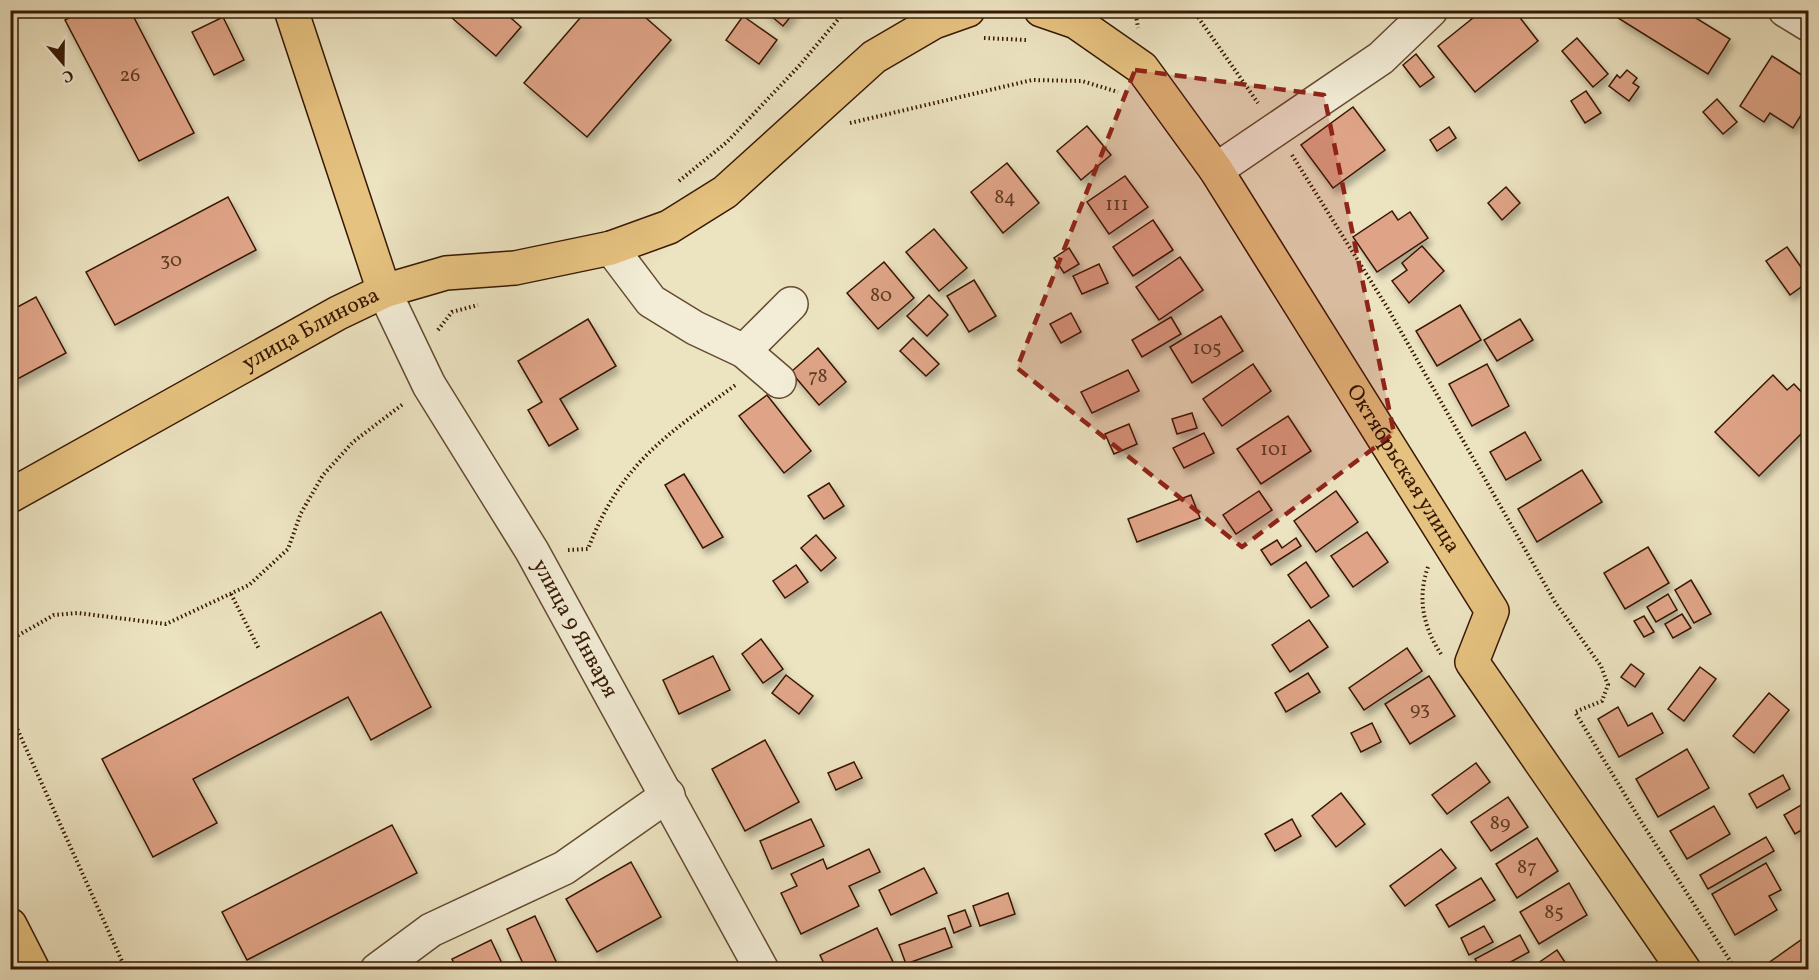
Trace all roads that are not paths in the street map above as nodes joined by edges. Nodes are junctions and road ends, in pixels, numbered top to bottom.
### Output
1 (291, 10) edge
2 (1087, 10) edge
3 (1431, 10) edge
4 (1785, 10) edge
5 (1809, 24) edge
6 (971, 25) edge
7 (1039, 26) edge
8 (1103, 41) junction
9 (1216, 170) junction
10 (610, 248) junction
11 (384, 291) junction
12 (791, 304) dead end
13 (10, 496) edge
14 (668, 795) junction
15 (10, 925) edge
16 (33, 969) edge
17 (377, 969) edge
18 (762, 969) edge
19 (1684, 969) edge

1 - 11 main road, улица Блинова
2 - 8 street
3 - 9 street
4 - 5 street
6 - 10 main road
7 - 8 main road, Октябрьская улица
8 - 9 main road, Октябрьская улица
9 - 19 main road, Октябрьская улица
10 - 11 main road
10 - 12 street
11 - 13 main road, улица Блинова
11 - 14 street, улица 9 Января
14 - 17 street
14 - 18 street, улица 9 Января
15 - 16 main road

